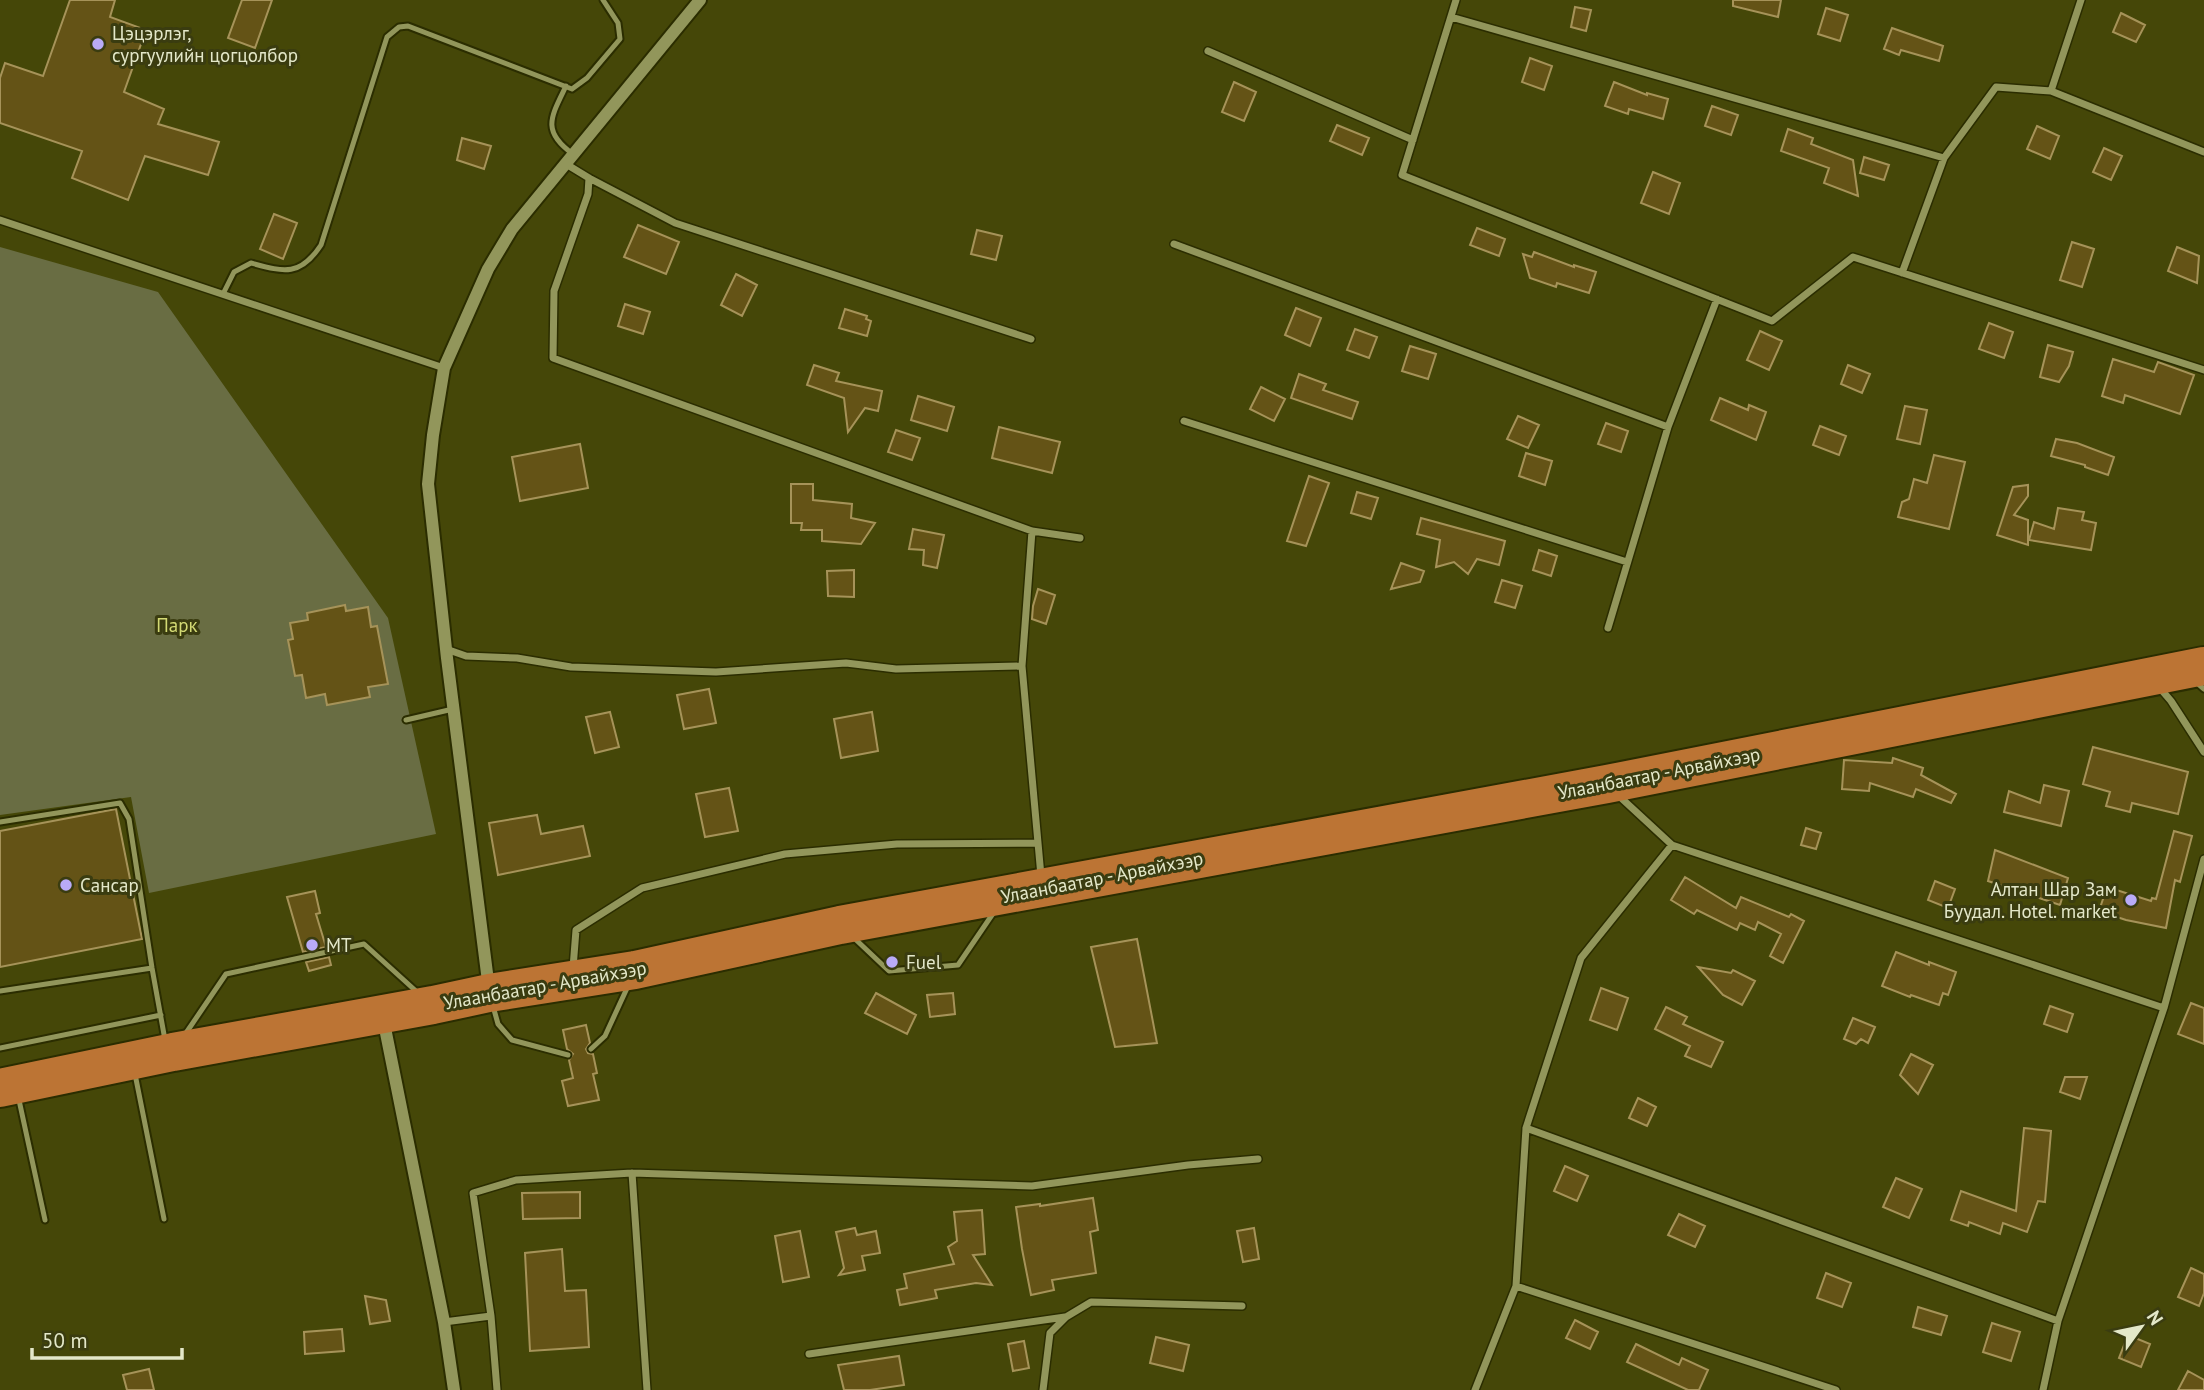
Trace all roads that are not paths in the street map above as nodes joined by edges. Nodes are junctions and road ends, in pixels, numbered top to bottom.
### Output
1 (603, 0) edge
2 (700, 0) edge
3 (1456, 0) edge
4 (2081, 0) edge
5 (1451, 17) junction
6 (1208, 51) dead end
7 (566, 86) junction
8 (2051, 91) junction
9 (1413, 140) junction
10 (2204, 152) edge
11 (1944, 158) junction
12 (569, 159) junction
13 (589, 178) junction
14 (0, 220) edge
15 (1174, 244) dead end
16 (1902, 273) junction
17 (223, 294) junction
18 (1717, 299) junction
19 (1031, 339) dead end
20 (444, 368) junction
21 (2204, 370) edge
22 (1184, 421) dead end
23 (1668, 427) junction
24 (1032, 531) junction
25 (1080, 538) dead end
26 (1627, 562) junction
27 (1608, 628) dead end
28 (446, 649) junction
29 (1022, 666) junction
30 (2185, 676) edge
31 (453, 709) junction
32 (406, 720) dead end
33 (2204, 752) edge
34 (1607, 784) junction
35 (0, 822) edge
36 (1038, 843) junction
37 (1672, 845) junction
38 (2204, 859) edge
39 (1042, 888) junction
40 (1006, 895) junction
41 (840, 925) junction
42 (152, 968) junction
43 (635, 970) junction
44 (572, 980) junction
45 (0, 991) edge
46 (489, 993) junction
47 (433, 1005) junction
48 (2164, 1009) junction
49 (382, 1014) junction
50 (161, 1015) junction
51 (0, 1048) edge
52 (591, 1049) dead end
53 (158, 1055) junction
54 (568, 1055) dead end
55 (8, 1087) edge
56 (1526, 1128) junction
57 (1258, 1159) dead end
58 (632, 1173) junction
59 (164, 1219) dead end
60 (45, 1220) dead end
61 (1516, 1286) junction
62 (1242, 1306) dead end
63 (491, 1316) junction
64 (1066, 1317) junction
65 (2058, 1321) junction
66 (444, 1322) junction
67 (809, 1354) dead end
68 (454, 1390) edge
69 (497, 1390) edge
70 (647, 1390) edge
71 (1042, 1390) edge
72 (1475, 1390) edge
73 (1836, 1390) edge
74 (2043, 1390) edge

1 - 7 lane
2 - 12 street
3 - 5 street
4 - 8 street
5 - 9 street
5 - 11 street
6 - 9 street
7 - 12 lane
7 - 17 lane
8 - 10 street
8 - 11 street
9 - 18 street
11 - 16 street
12 - 13 street
12 - 20 street
13 - 19 street
13 - 24 street
14 - 17 street
15 - 23 street
16 - 18 street
16 - 21 street
17 - 20 street
18 - 23 street
20 - 28 street
22 - 26 street
23 - 26 street
24 - 25 street
24 - 29 street
26 - 27 street
28 - 29 street
28 - 31 street
29 - 36 street
30 - 33 street
30 - 34 highway, Улаанбаатар - Арвайхээр
31 - 32 lane
31 - 46 street
34 - 37 street
34 - 39 highway, Улаанбаатар - Арвайхээр
35 - 42 lane
36 - 39 street
36 - 44 street
37 - 48 street
37 - 56 street
38 - 48 street
39 - 40 highway, Улаанбаатар - Арвайхээр
40 - 41 highway, Улаанбаатар - Арвайхээр
40 - 41 lane
41 - 43 highway, Улаанбаатар - Арвайхээр
42 - 45 lane
42 - 50 lane
43 - 44 highway, Улаанбаатар - Арвайхээр
43 - 52 lane
44 - 46 highway, Улаанбаатар - Арвайхээр
46 - 47 highway, Улаанбаатар - Арвайхээр
46 - 54 lane
47 - 49 highway, Улаанбаатар - Арвайхээр
47 - 53 lane
48 - 65 street
49 - 53 highway, Улаанбаатар - Арвайхээр
49 - 66 street
50 - 51 lane
50 - 53 lane
53 - 55 highway, Улаанбаатар - Арвайхээр
53 - 59 lane
55 - 60 lane
56 - 61 street
56 - 65 street
57 - 58 street
58 - 63 street
58 - 70 street
61 - 72 street
61 - 73 street
62 - 64 street
63 - 66 street
63 - 69 street
64 - 67 street
64 - 71 street
65 - 74 street
66 - 68 street

